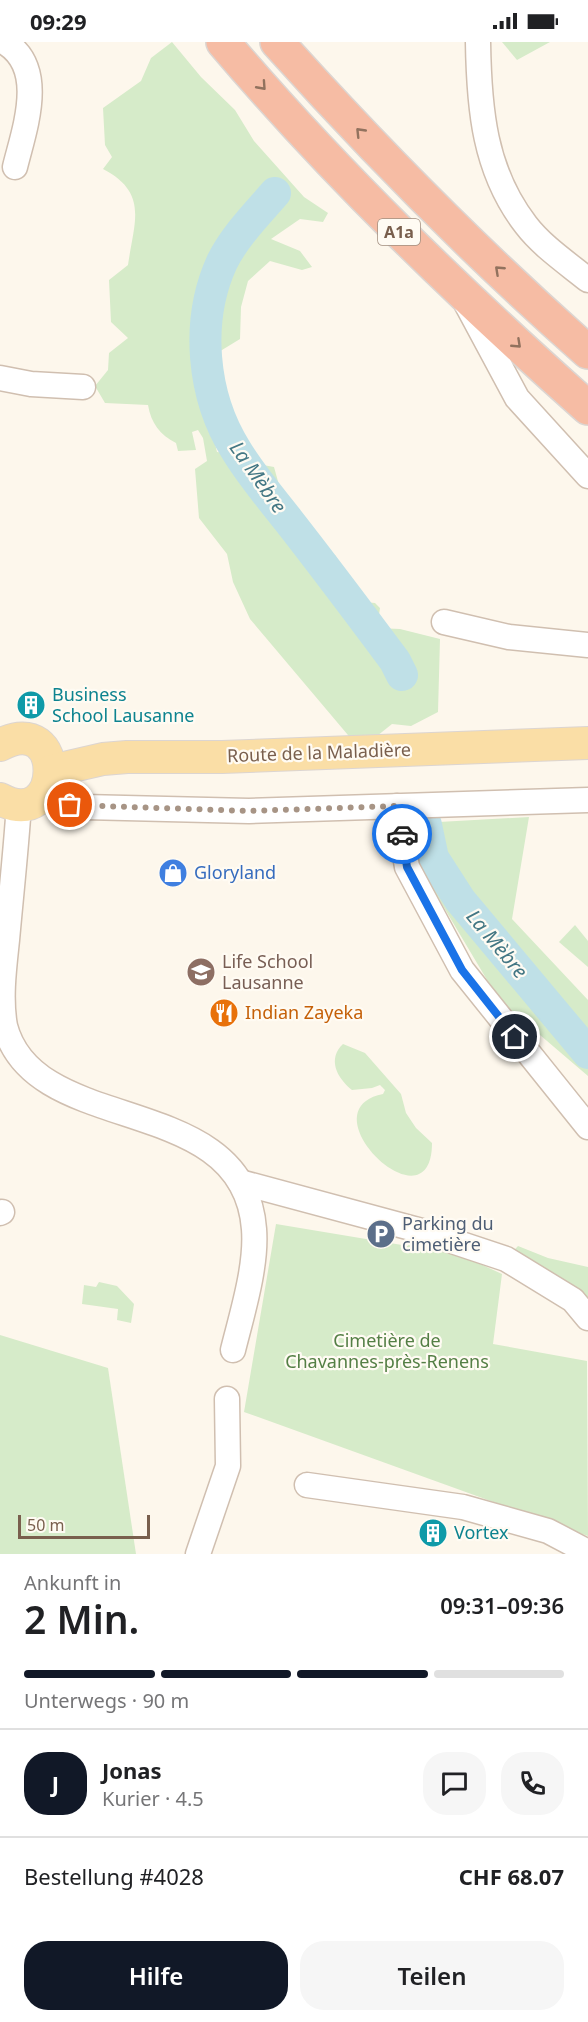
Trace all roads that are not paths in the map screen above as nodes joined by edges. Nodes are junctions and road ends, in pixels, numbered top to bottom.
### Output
1 (4, 42) edge
2 (223, 42) edge
3 (277, 42) edge
4 (478, 42) edge
5 (15, 167) dead end
6 (588, 280) edge
7 (459, 291) junction
8 (588, 352) edge
9 (0, 378) edge
10 (83, 387) dead end
11 (588, 408) edge
12 (588, 476) edge
13 (444, 622) dead end
14 (588, 645) edge
15 (588, 743) edge
16 (0, 744) edge
17 (28, 792) edge
18 (588, 800) edge
19 (397, 806) junction
20 (3, 1032) edge
21 (588, 1127) edge
22 (240, 1182) junction
23 (588, 1318) edge
24 (233, 1350) dead end
25 (227, 1399) dead end
26 (307, 1485) dead end
27 (588, 1552) edge
28 (198, 1554) edge

1 - 5 street
2 -> 7 highway, A1a
8 -> 3 highway, A1a
4 - 6 street
7 -> 11 highway, A1a
7 - 12 street
9 - 10 street
13 - 14 street
15 - 17 main road, Route de la Maladière
16 - 17 main road
17 - 19 street
17 - 20 street
18 - 19 street
19 - 21 street
20 - 22 street
22 - 23 street
22 - 24 street
25 - 28 street
26 - 27 street

